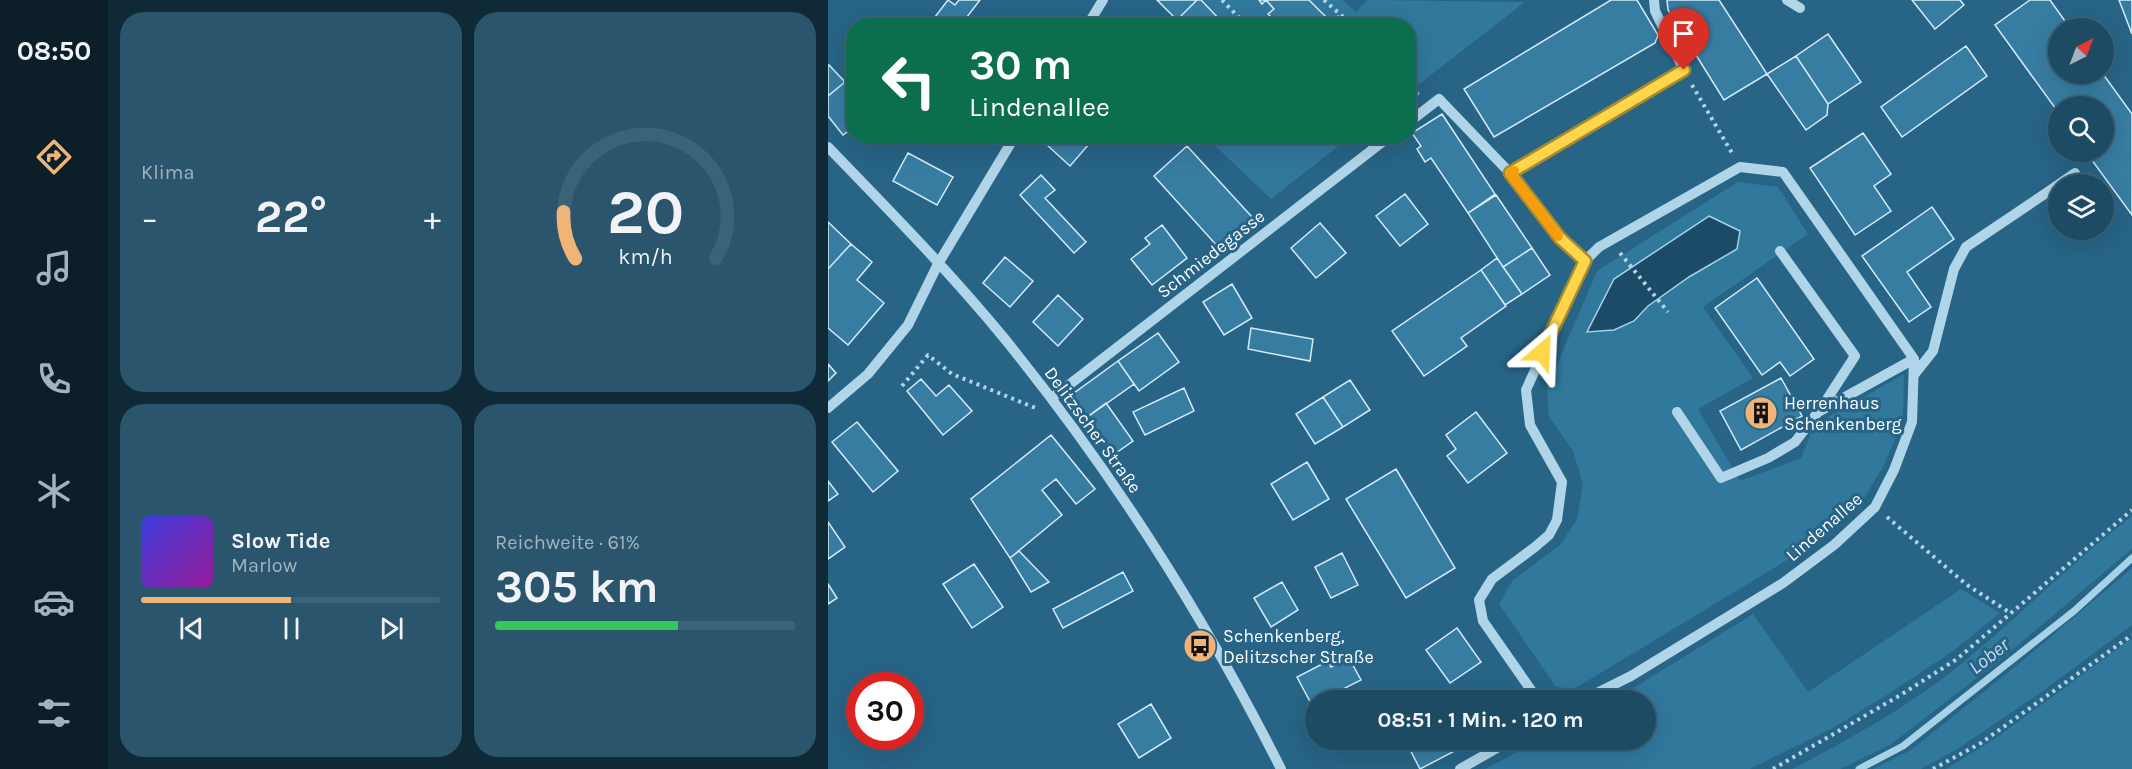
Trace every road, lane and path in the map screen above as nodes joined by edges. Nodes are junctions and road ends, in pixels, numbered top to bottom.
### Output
1 (1103, 0) edge
2 (1222, 0) edge
3 (1323, 0) edge
4 (1654, 0) edge
5 (1787, 0) edge
6 (1800, 8) dead end
7 (1092, 18) edge
8 (1239, 18) edge
9 (1346, 18) edge
10 (1684, 70) junction
11 (1416, 117) edge
12 (1010, 144) edge
13 (1380, 144) edge
14 (828, 147) edge
15 (1740, 167) junction
16 (1510, 173) junction
17 (2048, 192) edge
18 (1780, 251) dead end
19 (1626, 260) dead end
20 (1585, 261) junction
21 (938, 264) junction
22 (1668, 312) dead end
23 (1914, 359) junction
24 (1914, 375) junction
25 (902, 386) dead end
26 (1052, 398) junction
27 (828, 408) edge
28 (1038, 409) dead end
29 (1677, 412) dead end
30 (1818, 412) junction
31 (1875, 507) junction
32 (2132, 510) edge
33 (2009, 612) junction
34 (2132, 635) edge
35 (1531, 690) edge
36 (1602, 690) edge
37 (1493, 750) edge
38 (1281, 769) edge
39 (1460, 769) edge
40 (1773, 769) edge
41 (1933, 769) edge

1 - 7 street
2 - 8 path
3 - 9 path
4 - 10 street
5 - 6 street
10 - 15 path
10 - 16 street
11 - 16 street
12 - 21 street
13 - 26 street, Schmiedegasse
14 - 21 street, Delitzscher Straße
15 - 20 street
15 - 23 street
16 - 20 street
17 - 24 street
18 - 30 street
19 - 22 path
20 - 35 street
21 - 26 street, Delitzscher Straße
21 - 27 street
23 - 24 street, Lindenallee
23 - 30 street
24 - 31 street, Lindenallee
25 - 28 path
26 - 38 street, Delitzscher Straße
29 - 30 street
31 - 33 path
31 - 36 street, Lindenallee
32 - 33 path
33 - 40 path
34 - 41 path
37 - 39 street

